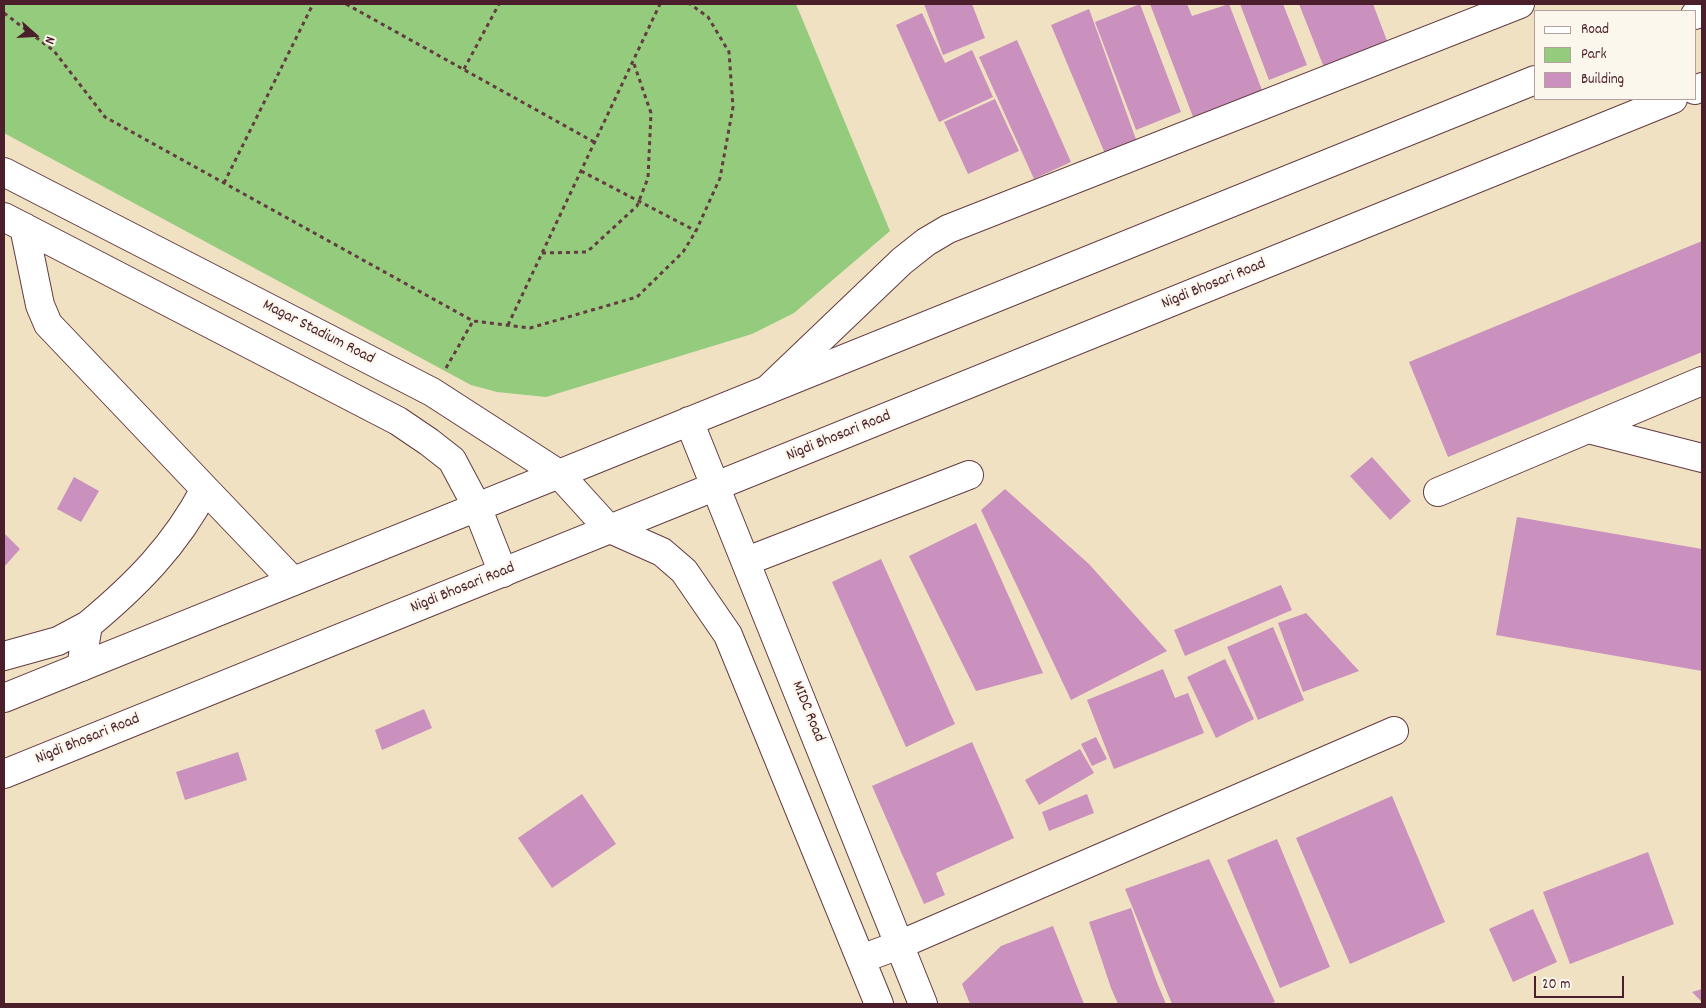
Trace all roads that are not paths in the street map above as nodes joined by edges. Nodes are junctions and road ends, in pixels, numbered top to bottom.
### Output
1 (1520, 4) edge
2 (1534, 80) edge
3 (1671, 100) edge
4 (4, 172) edge
5 (14, 222) edge
6 (1702, 381) edge
7 (767, 390) junction
8 (690, 421) junction
9 (1588, 429) junction
10 (1702, 458) edge
11 (559, 474) junction
12 (969, 475) dead end
13 (714, 487) junction
14 (205, 488) junction
15 (1438, 492) dead end
16 (477, 507) junction
17 (608, 528) junction
18 (747, 561) junction
19 (503, 573) junction
20 (293, 581) junction
21 (88, 625) junction
22 (6, 652) edge
23 (81, 666) junction
24 (4, 698) edge
25 (1394, 731) dead end
26 (4, 774) edge
27 (899, 945) junction
28 (861, 959) junction
29 (879, 1004) edge
30 (923, 1004) edge

1 - 7 main road
2 - 7 main road
3 - 13 main road, Nigdi Bhosari Road
4 - 11 main road, Magar Stadium Road
5 - 14 main road
5 - 16 main road
6 - 9 main road
7 - 8 main road
8 - 11 main road
8 - 13 main road, MIDC Road
9 - 10 main road
9 - 15 main road
11 - 16 main road
11 - 17 main road, Magar Stadium Road
12 - 18 main road
13 - 17 main road, Nigdi Bhosari Road
13 - 18 main road, MIDC Road
14 - 20 main road
14 - 21 main road
16 - 19 main road
16 - 20 main road
17 - 19 main road, Nigdi Bhosari Road
17 - 28 main road
18 - 27 main road, MIDC Road
19 - 26 main road, Nigdi Bhosari Road
20 - 23 main road
21 - 22 main road
21 - 23 main road
23 - 24 main road
25 - 27 main road
27 - 28 main road
27 - 30 main road, MIDC Road
28 - 29 main road

